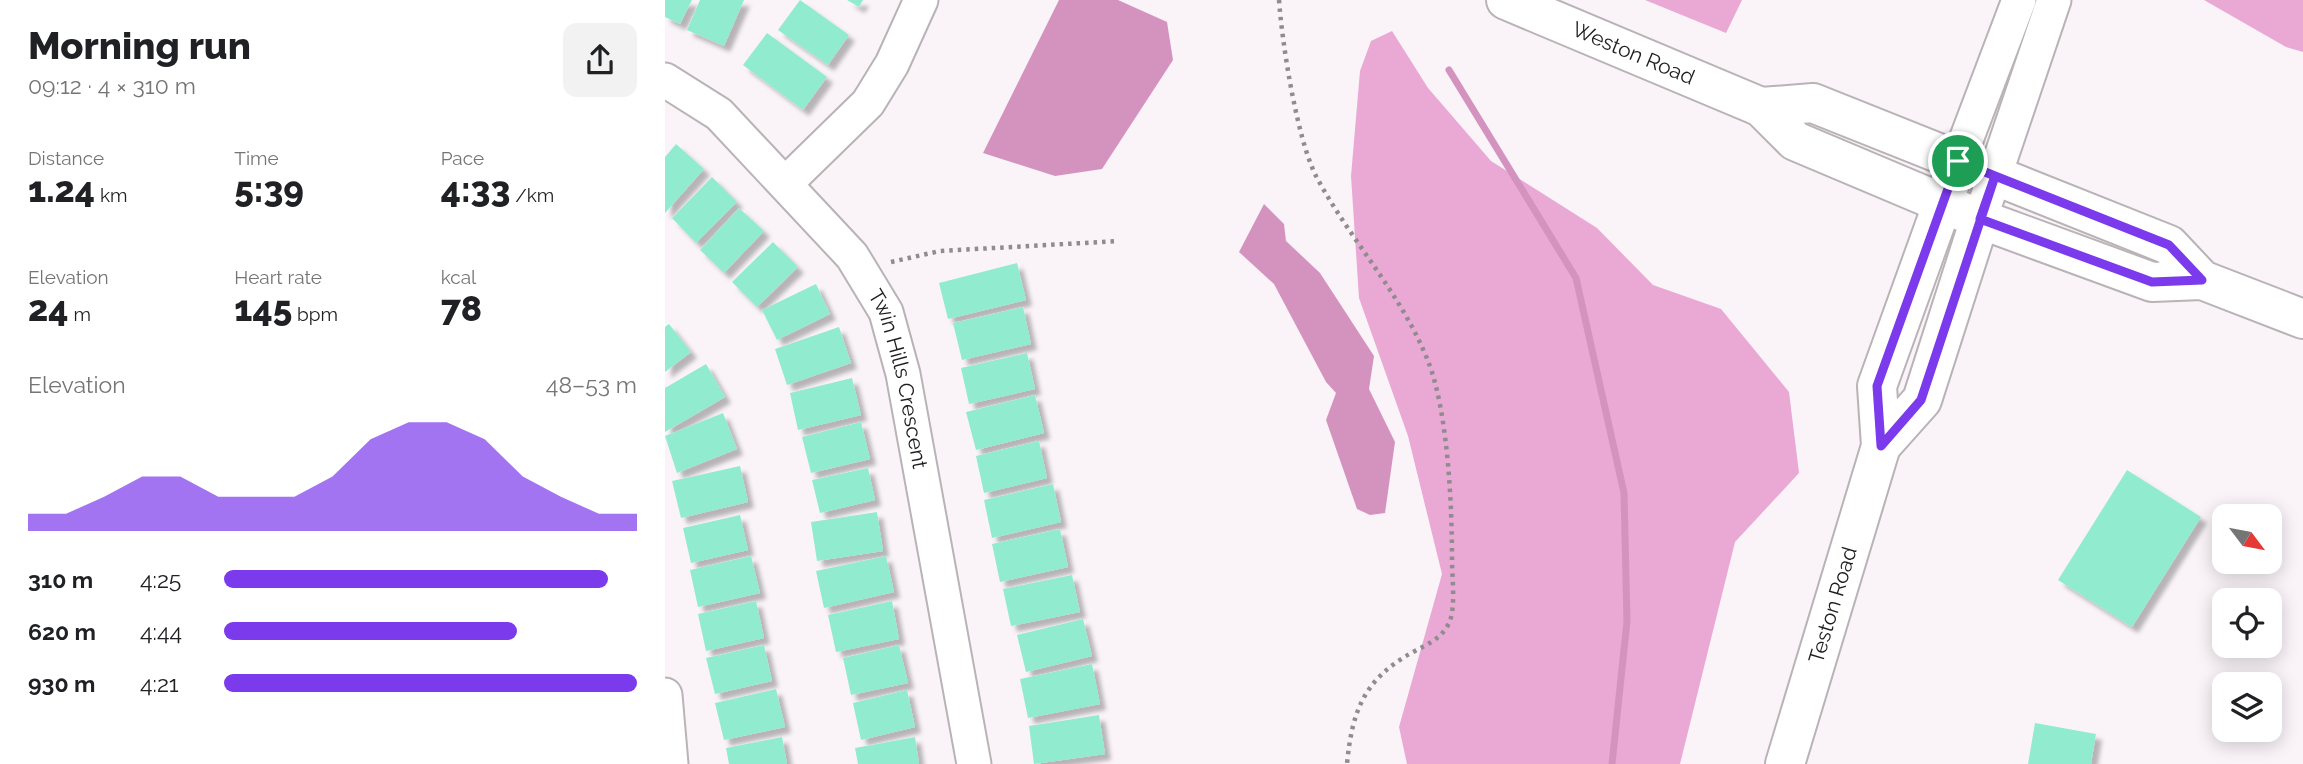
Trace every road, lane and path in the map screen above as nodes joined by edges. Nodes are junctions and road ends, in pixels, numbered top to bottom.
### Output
1 (921, 0) edge
2 (1279, 0) edge
3 (1506, 0) edge
4 (2019, 0) edge
5 (2054, 0) edge
6 (665, 80) edge
7 (1761, 107) junction
8 (1958, 161) junction
9 (1995, 176) junction
10 (786, 183) junction
11 (1941, 203) junction
12 (1980, 219) junction
13 (1118, 241) dead end
14 (891, 262) dead end
15 (2202, 280) junction
16 (2303, 319) edge
17 (1881, 446) junction
18 (665, 695) edge
19 (671, 764) edge
20 (974, 764) edge
21 (1347, 764) edge
22 (1785, 764) edge

1 - 10 street
2 - 21 path
3 - 7 main road, Weston Road
4 - 8 street, Teston Road
5 - 9 street, Teston Road
6 - 10 street, Twin Hills Crescent
7 - 8 main road, Weston Road
7 - 11 main road, Weston Road
8 - 9 main road, Weston Road
8 - 11 main road, Teston Road
9 - 12 street, Teston Road
9 - 15 main road, Weston Road
10 - 20 street, Twin Hills Crescent
11 - 12 main road, Weston Road
11 - 17 main road, Teston Road
12 - 15 main road, Weston Road
12 - 17 main road, Teston Road
13 - 14 path
15 - 16 main road, Weston Road
17 - 22 main road, Teston Road
18 - 19 street

